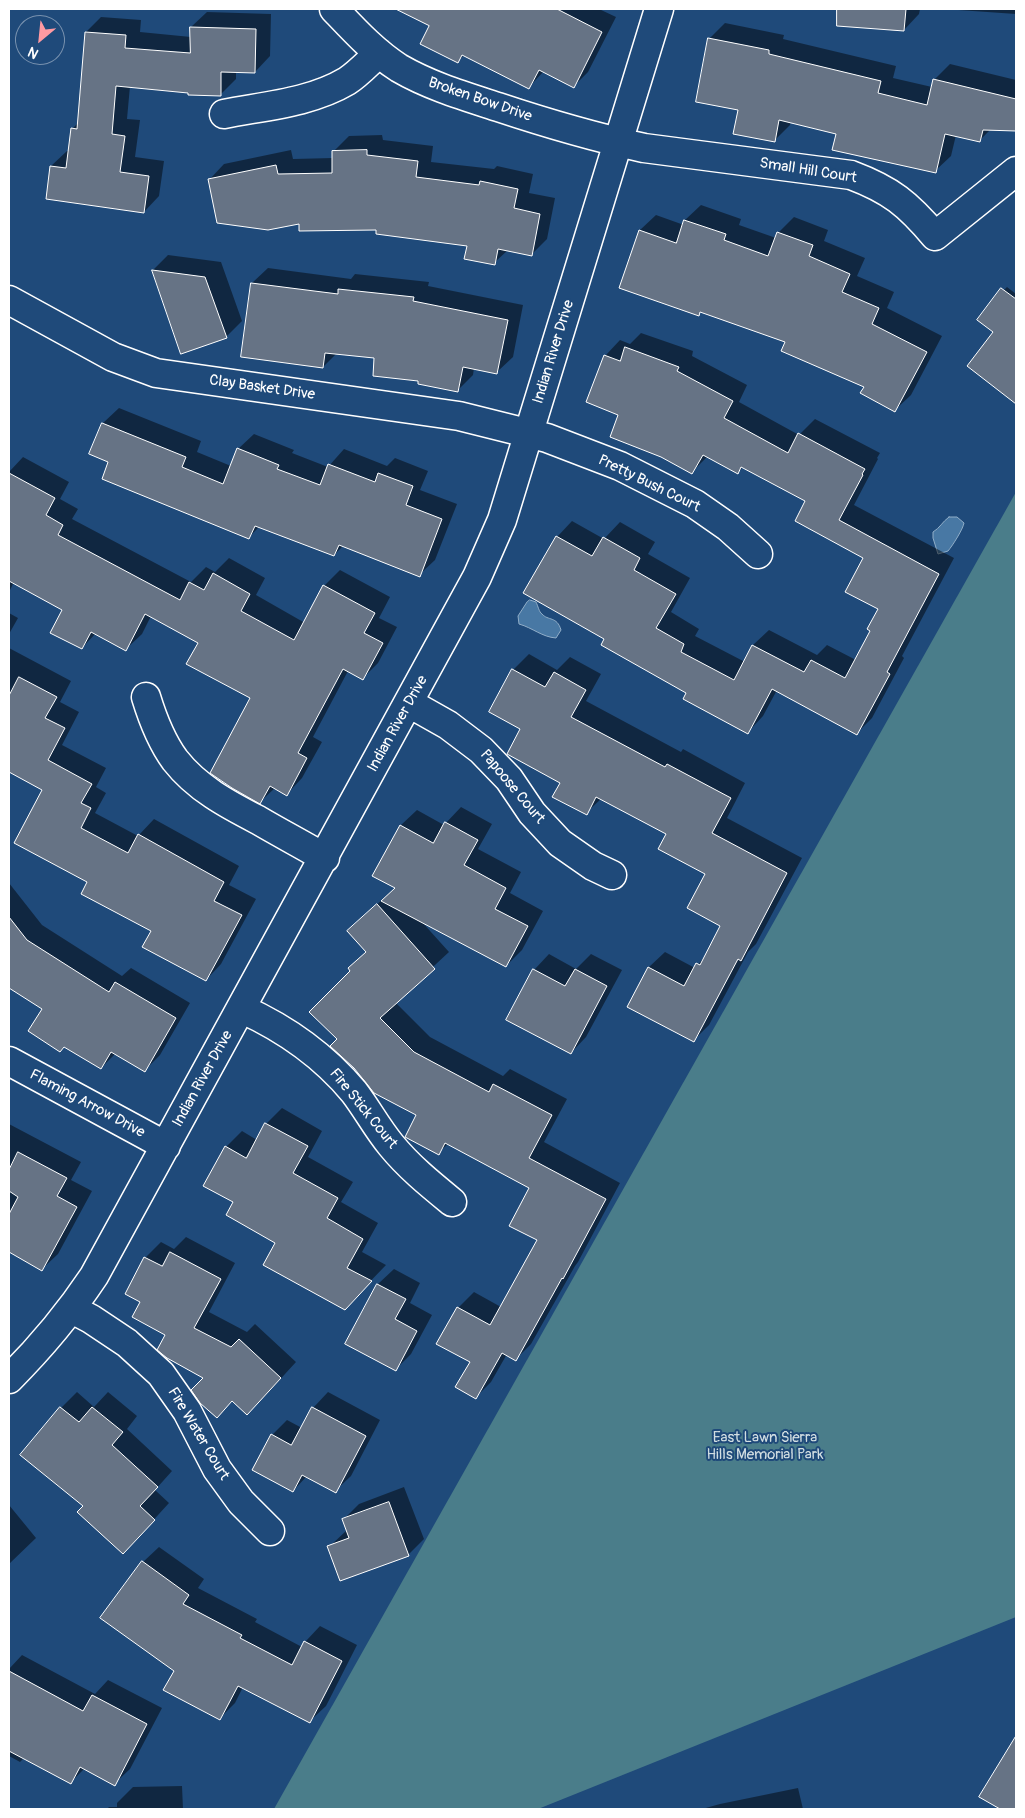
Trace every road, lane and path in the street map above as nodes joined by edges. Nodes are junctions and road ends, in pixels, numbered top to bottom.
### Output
1 (334, 9) edge
2 (659, 9) edge
3 (379, 53) junction
4 (224, 114) dead end
5 (618, 142) junction
6 (1016, 171) edge
7 (9, 300) edge
8 (529, 433) junction
9 (758, 554) dead end
10 (146, 697) dead end
11 (409, 703) junction
12 (325, 858) junction
13 (612, 875) dead end
14 (242, 1009) junction
15 (9, 1061) edge
16 (166, 1146) junction
17 (452, 1202) dead end
18 (72, 1309) junction
19 (9, 1379) edge
20 (270, 1531) dead end

1 - 3 street, Broken Bow Drive
2 - 5 street, Indian River Drive
3 - 4 street
3 - 5 street, Broken Bow Drive
5 - 6 street, Small Hill Court
5 - 8 street, Indian River Drive
7 - 8 street, Clay Basket Drive
8 - 9 street, Pretty Bush Court
8 - 11 street, Indian River Drive
10 - 12 street
11 - 12 street, Indian River Drive
11 - 13 street, Papoose Court
12 - 14 street, Indian River Drive
14 - 16 street, Indian River Drive
14 - 17 street, Fire Stick Court
15 - 16 street, Flaming Arrow Drive
16 - 18 street, Indian River Drive
18 - 19 street, Indian River Drive
18 - 20 street, Fire Water Court

